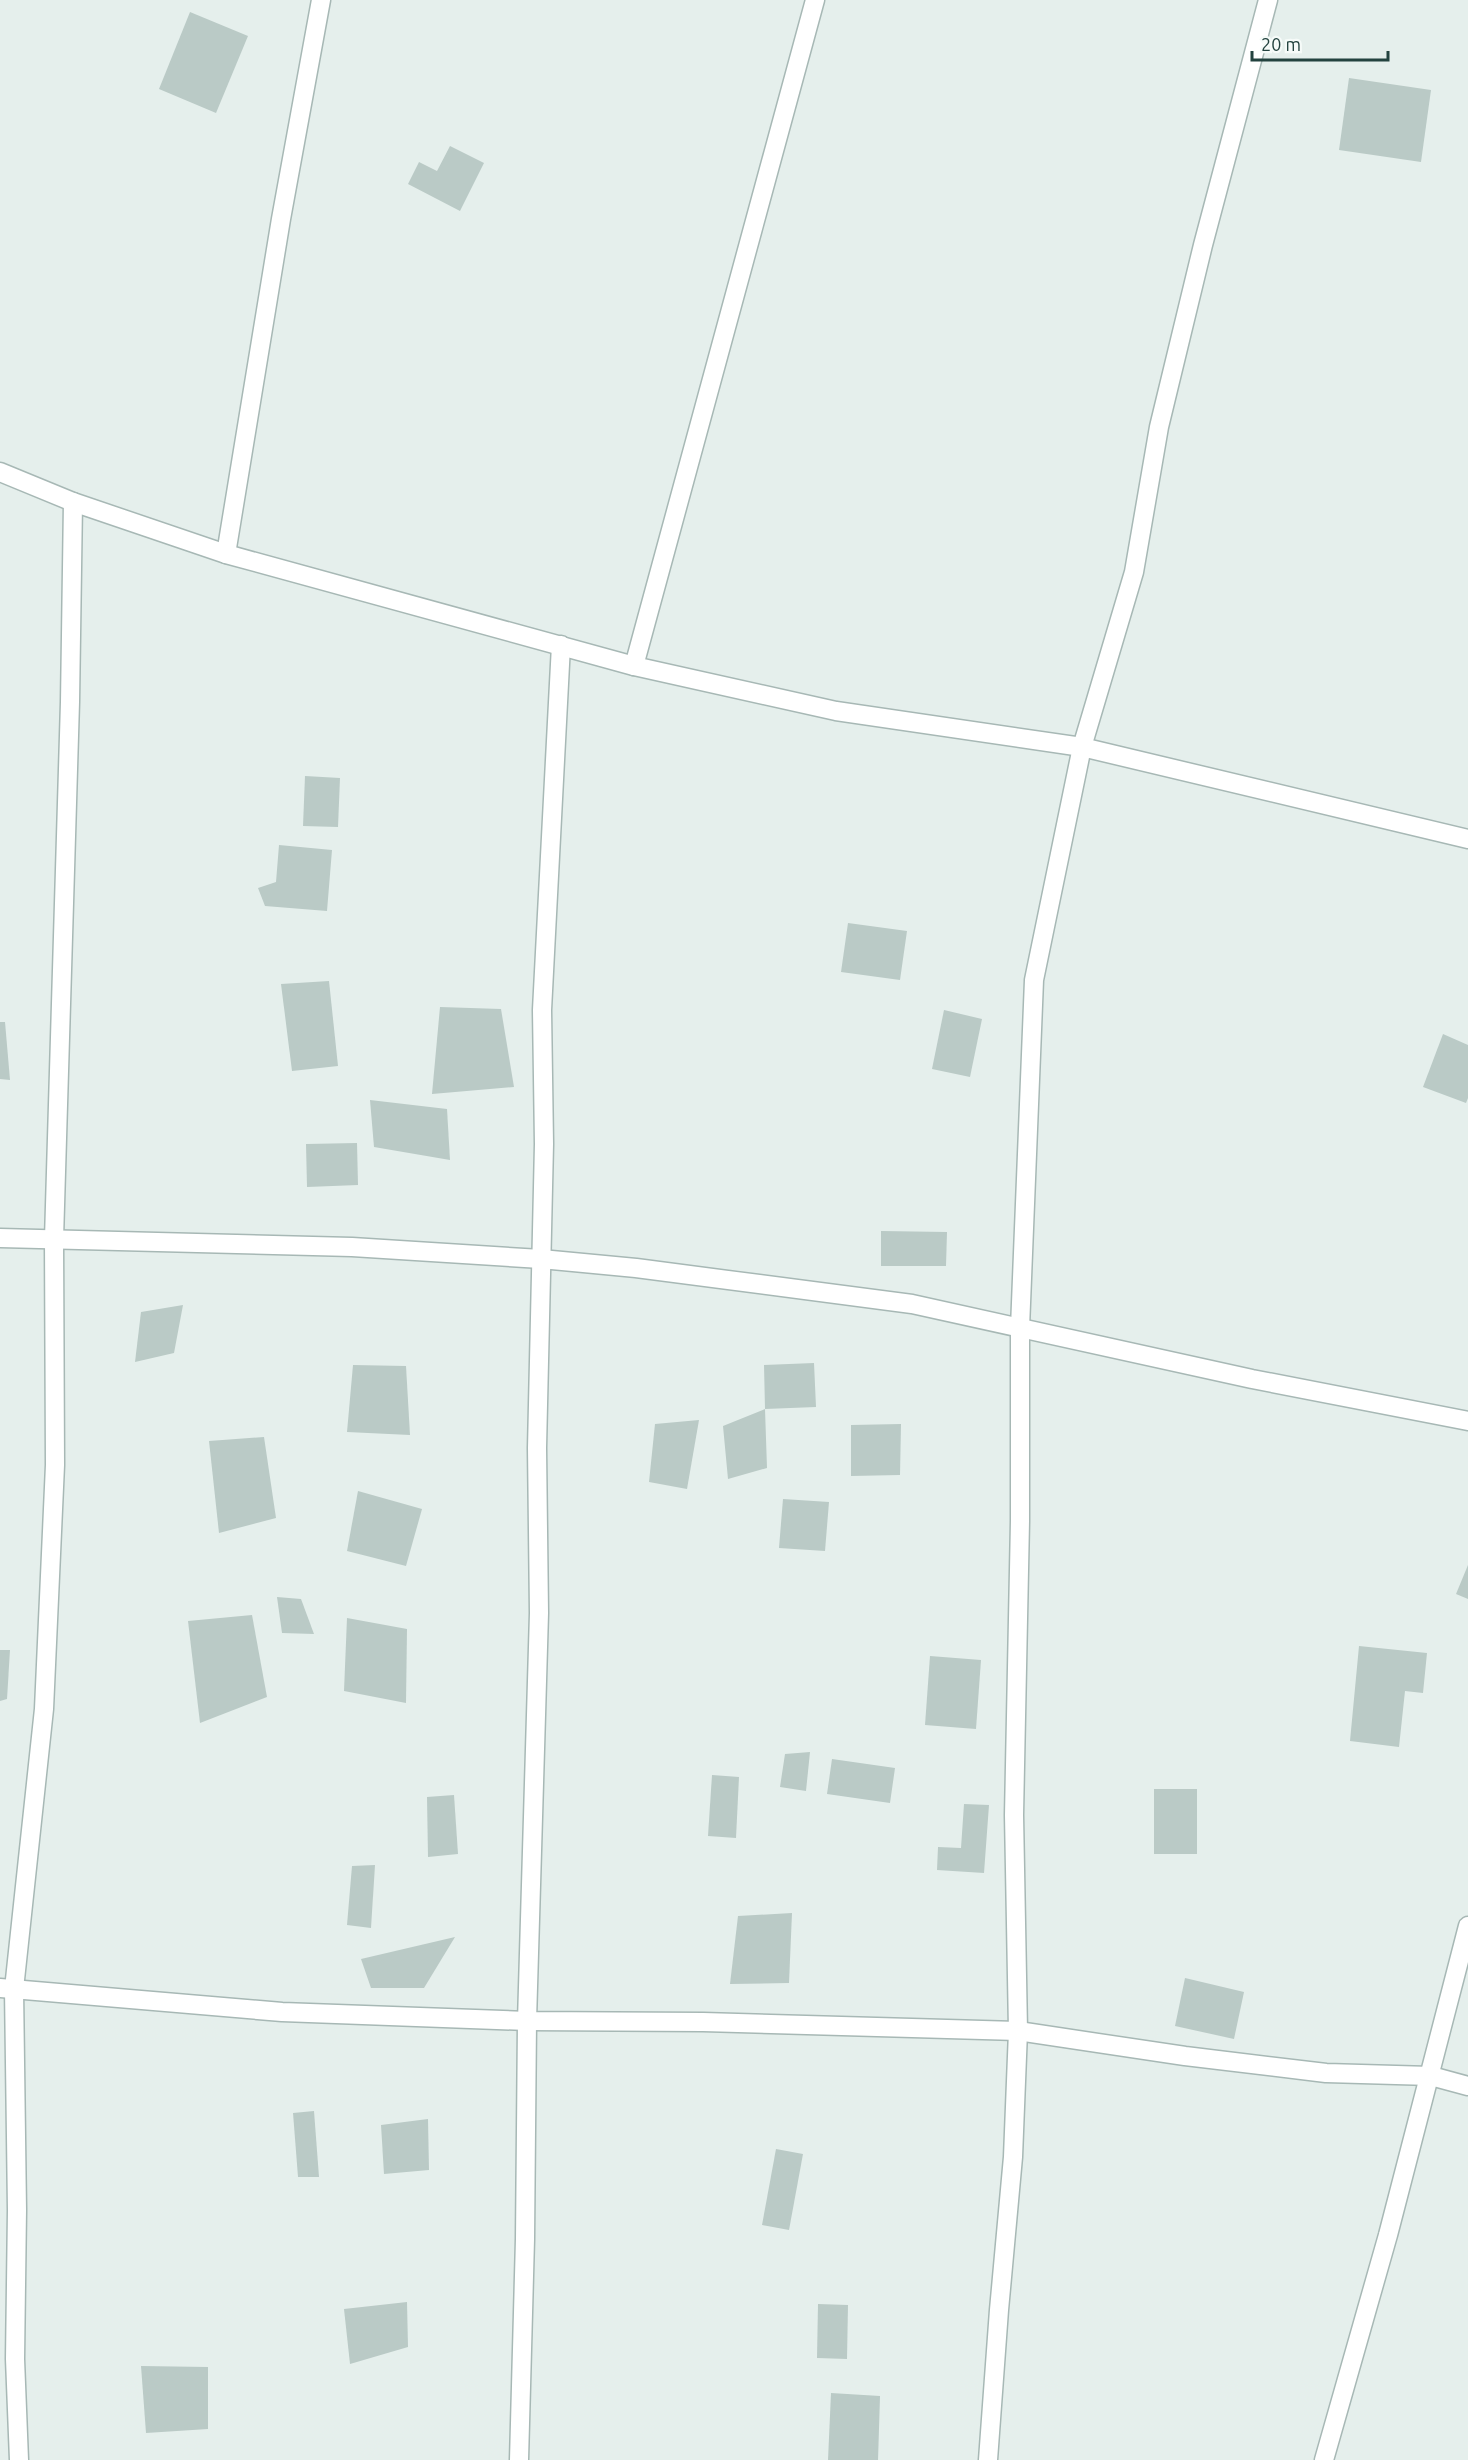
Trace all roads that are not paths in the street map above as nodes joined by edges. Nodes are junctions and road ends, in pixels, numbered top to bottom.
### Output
1 (321, 0) edge
2 (815, 0) edge
3 (1268, 0) edge
4 (0, 472) edge
5 (73, 502) junction
6 (226, 554) junction
7 (561, 645) junction
8 (634, 666) junction
9 (1082, 747) junction
10 (1468, 839) edge
11 (0, 1238) edge
12 (54, 1239) junction
13 (541, 1259) junction
14 (1020, 1328) junction
15 (1468, 1421) edge
16 (1468, 1926) edge
17 (7, 1989) edge
18 (526, 2021) junction
19 (1018, 2031) junction
20 (1431, 2076) junction
21 (1468, 2086) edge
22 (19, 2460) edge
23 (519, 2460) edge
24 (988, 2460) edge
25 (1324, 2460) edge

1 - 6 street
2 - 8 street
3 - 9 street
4 - 5 street
5 - 6 street
5 - 12 street
6 - 7 street
7 - 8 street
7 - 13 street
8 - 9 street
9 - 10 street
9 - 14 street
11 - 12 street
12 - 13 street
12 - 17 street
13 - 14 street
13 - 18 street
14 - 15 street
14 - 19 street
16 - 20 street
17 - 18 street
17 - 22 street
18 - 19 street
18 - 23 street
19 - 20 street
19 - 24 street
20 - 21 street
20 - 25 street

